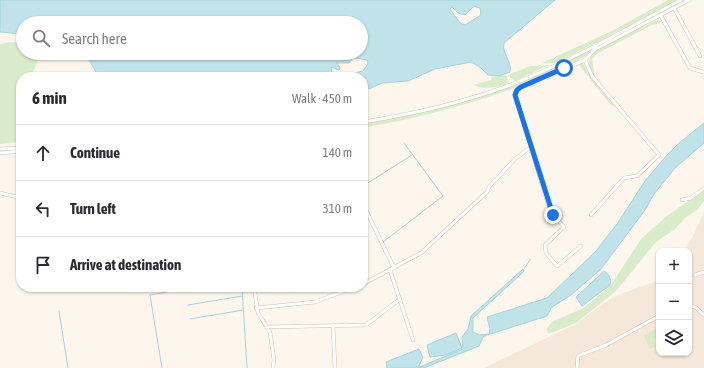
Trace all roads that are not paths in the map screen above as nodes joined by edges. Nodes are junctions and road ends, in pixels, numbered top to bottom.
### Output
1 (682, 0) edge
2 (690, 0) edge
3 (674, 8) junction
4 (661, 16) junction
5 (596, 44) junction
6 (594, 50) junction
7 (700, 56) dead end
8 (585, 60) junction
9 (703, 72) edge
10 (368, 121) edge
11 (16, 148) edge
12 (0, 149) edge
13 (528, 149) dead end
14 (16, 151) edge
15 (0, 152) edge
16 (704, 188) edge
17 (0, 193) edge
18 (16, 197) edge
19 (682, 200) dead end
20 (368, 214) edge
21 (591, 215) dead end
22 (581, 246) dead end
23 (394, 268) junction
24 (390, 270) junction
25 (704, 272) edge
26 (695, 275) dead end
27 (368, 281) edge
28 (254, 292) edge
29 (342, 292) edge
30 (400, 299) junction
31 (692, 306) edge
32 (256, 308) junction
33 (704, 316) edge
34 (656, 318) edge
35 (267, 327) junction
36 (333, 327) junction
37 (413, 340) dead end
38 (273, 368) edge
39 (335, 368) edge
40 (577, 368) edge

1 - 5 street
2 - 3 street
3 - 4 street
3 - 7 street
4 - 6 street
4 - 9 street
5 - 6 street
5 - 10 street
6 - 8 street
8 - 21 street
8 - 22 street
11 - 12 street
13 - 23 street
14 - 15 street
16 - 19 street
17 - 18 street
20 - 23 street
23 - 24 street
24 - 27 street
24 - 30 street
25 - 26 street
28 - 32 street
29 - 32 street
30 - 36 street
30 - 37 street
31 - 33 street
32 - 35 street
34 - 40 street
35 - 36 street
35 - 38 street
36 - 39 street

